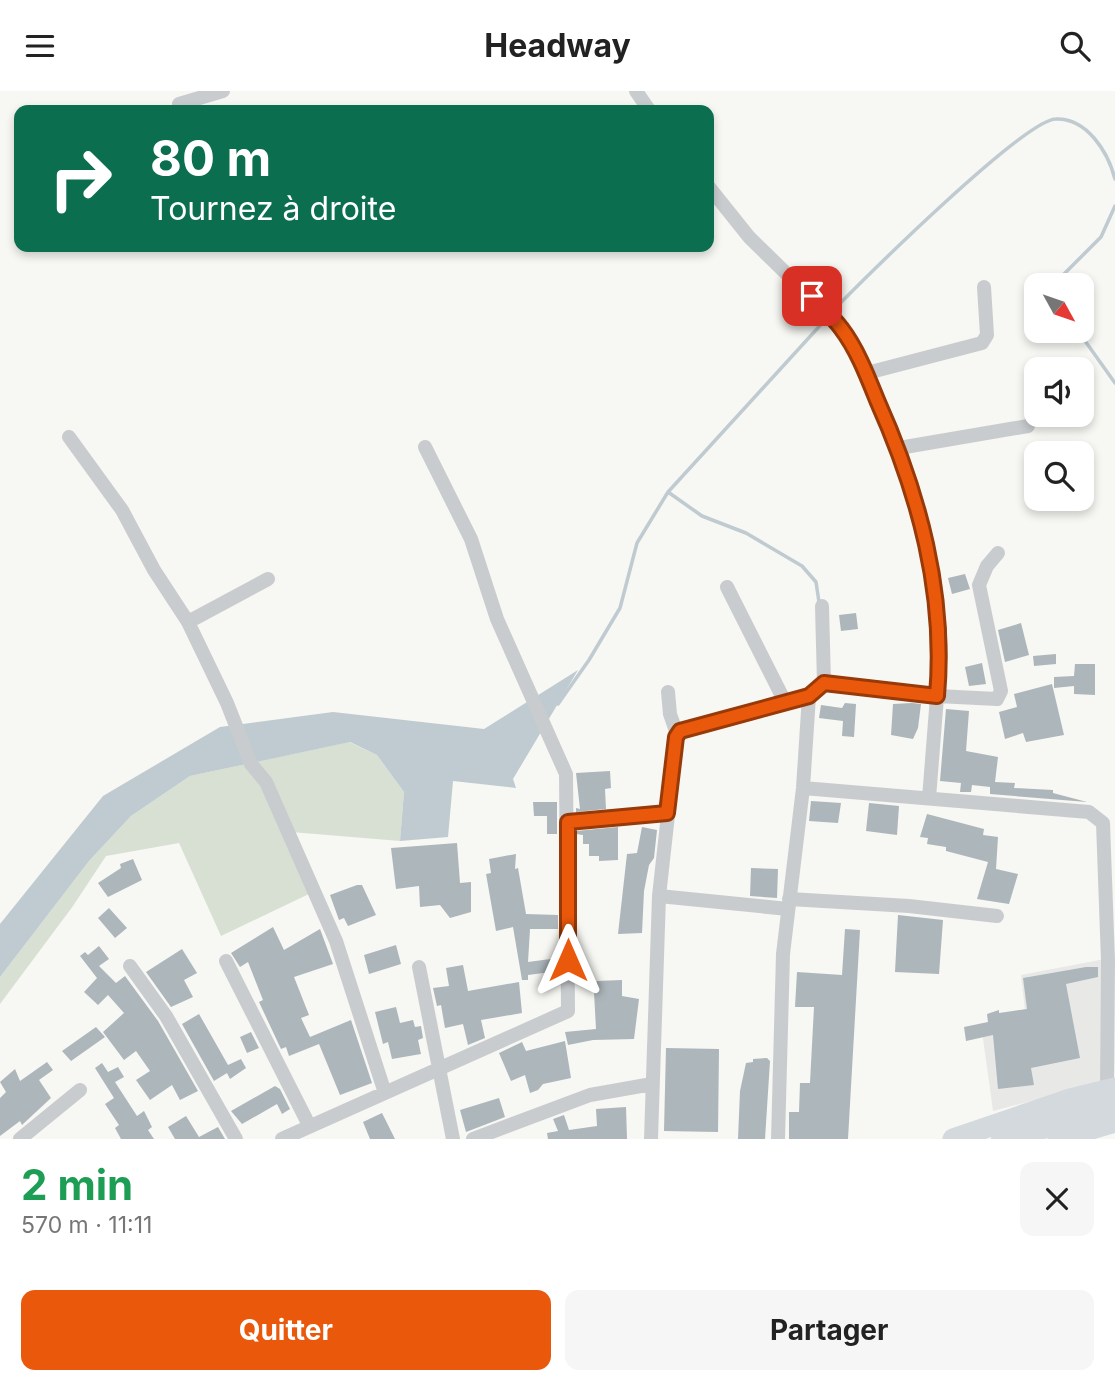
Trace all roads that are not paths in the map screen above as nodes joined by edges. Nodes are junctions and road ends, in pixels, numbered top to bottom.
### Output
1 (223, 91) edge
2 (179, 104) dead end
3 (714, 193) edge
4 (984, 287) dead end
5 (867, 373) junction
6 (1024, 427) edge
7 (69, 437) dead end
8 (425, 447) dead end
9 (899, 448) junction
10 (999, 553) dead end
11 (268, 579) dead end
12 (727, 587) dead end
13 (822, 606) dead end
14 (188, 622) junction
15 (824, 683) junction
16 (668, 692) dead end
17 (809, 696) junction
18 (937, 696) junction
19 (785, 702) junction
20 (677, 734) junction
21 (803, 788) junction
22 (929, 798) junction
23 (667, 813) junction
24 (568, 822) junction
25 (659, 897) junction
26 (789, 904) junction
27 (997, 916) dead end
28 (226, 961) dead end
29 (130, 966) dead end
30 (419, 967) dead end
31 (440, 1069) junction
32 (652, 1083) junction
33 (80, 1090) dead end
34 (385, 1093) junction
35 (1112, 1094) edge
36 (1115, 1122) edge
37 (309, 1125) junction
38 (20, 1139) edge
39 (236, 1139) edge
40 (282, 1139) edge
41 (453, 1139) edge
42 (473, 1139) edge
43 (651, 1139) edge
44 (778, 1139) edge
45 (953, 1139) edge
46 (1003, 1139) edge
47 (1058, 1139) edge

1 - 2 street
3 - 5 street
4 - 5 street
5 - 9 street
6 - 9 street
7 - 14 street
8 - 24 street
9 - 18 street
10 - 18 street
11 - 14 street
12 - 19 street
13 - 15 street
14 - 34 street
15 - 17 street
15 - 18 street
16 - 20 street
17 - 19 street
17 - 21 street
18 - 22 street
19 - 20 street
20 - 23 street
21 - 22 street
21 - 26 street
22 - 35 street
23 - 24 street
23 - 25 street
24 - 31 street
25 - 26 street
25 - 32 street
26 - 27 street
26 - 44 street
28 - 37 street
29 - 39 street
30 - 31 street
31 - 34 street
31 - 41 street
32 - 42 street
32 - 43 street
33 - 38 street
34 - 37 street
35 - 45 main road
35 - 46 highway
36 - 47 main road
37 - 40 street

